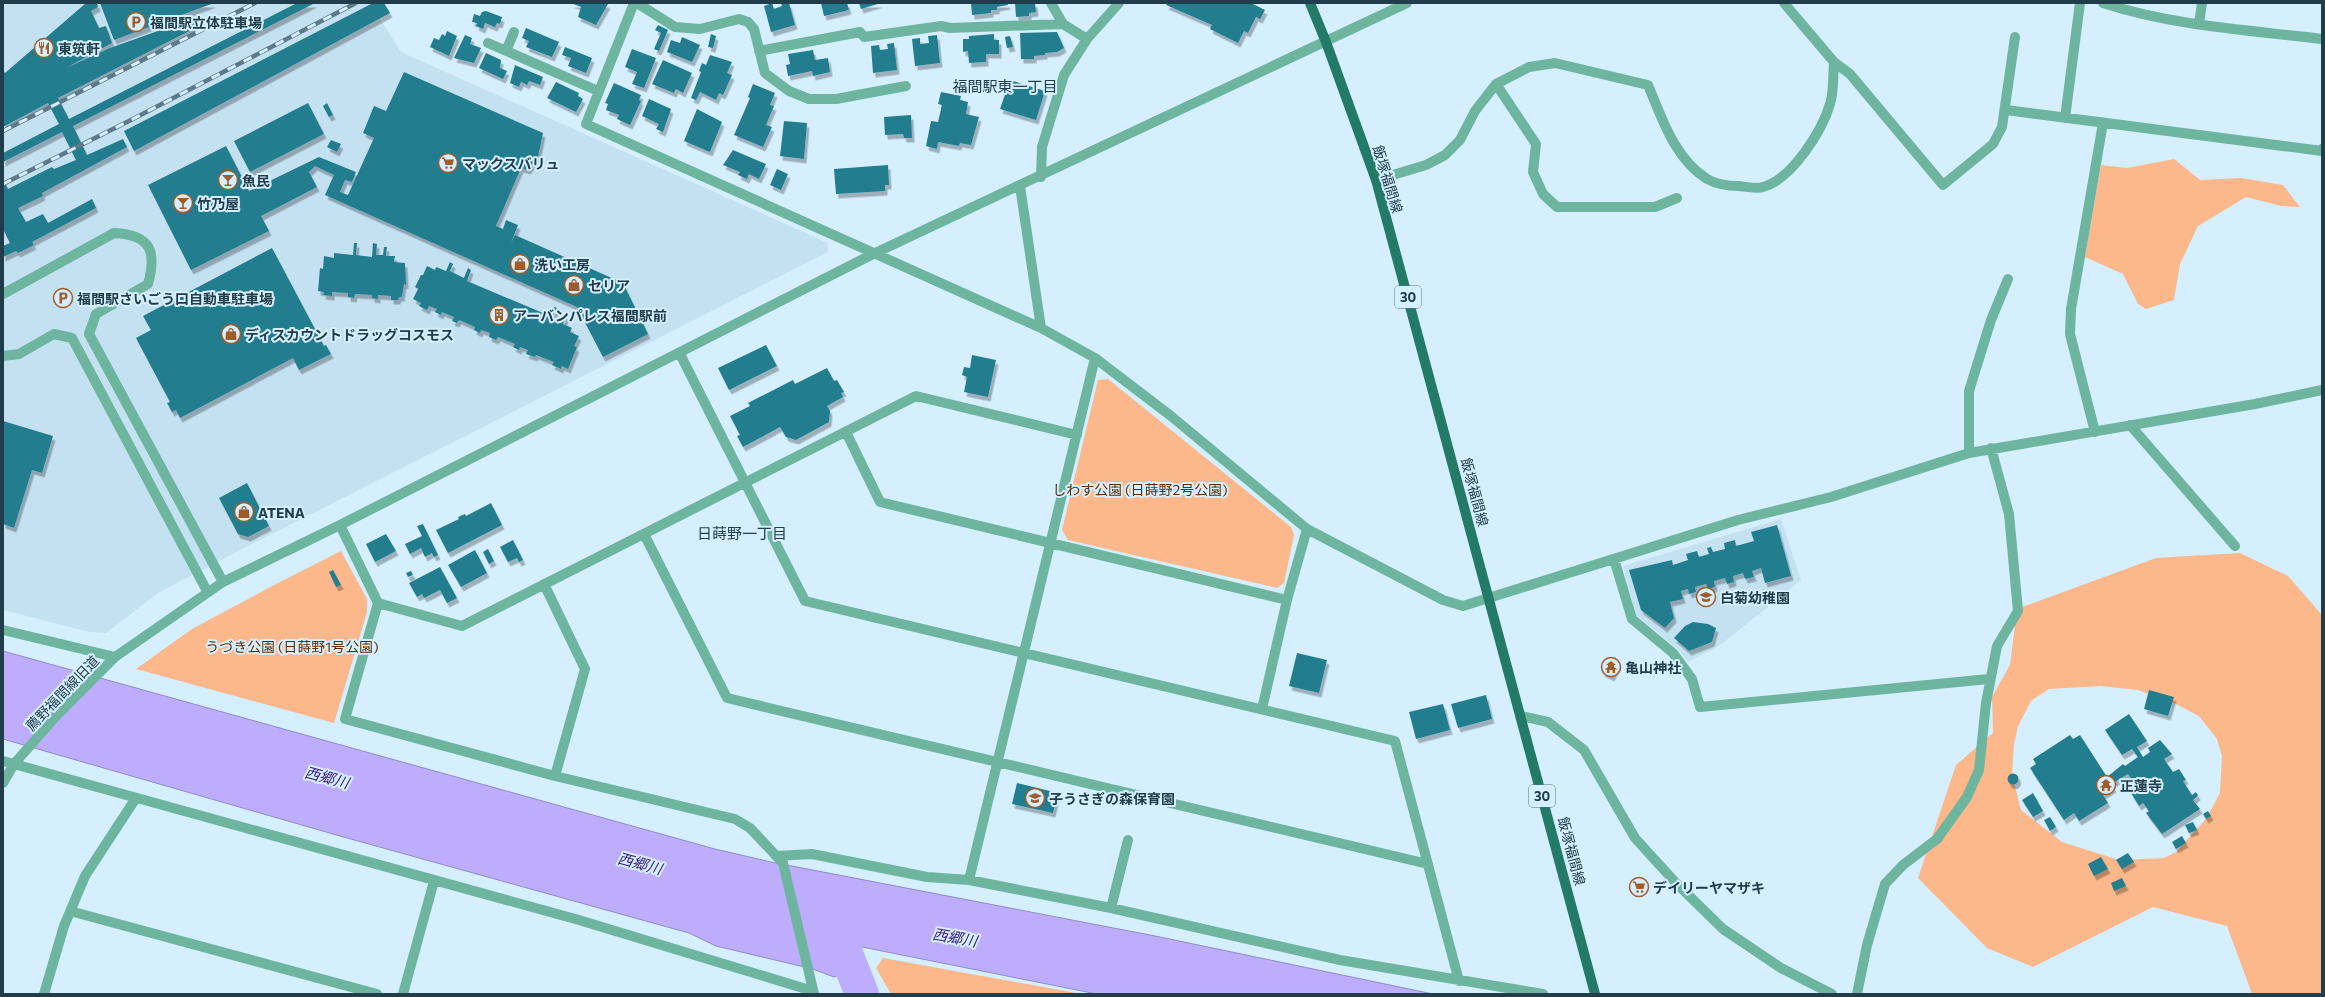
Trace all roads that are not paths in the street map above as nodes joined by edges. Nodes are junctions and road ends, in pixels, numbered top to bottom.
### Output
1 (635, 3) edge
2 (1051, 3) edge
3 (1119, 3) edge
4 (1310, 3) edge
5 (1407, 3) edge
6 (1784, 3) edge
7 (2080, 3) edge
8 (2103, 3) edge
9 (2202, 3) edge
10 (1063, 24) junction
11 (2199, 24) junction
12 (514, 32) dead end
13 (2015, 37) dead end
14 (1086, 39) junction
15 (2322, 39) edge
16 (1326, 42) junction
17 (488, 43) dead end
18 (759, 50) junction
19 (506, 51) junction
20 (1834, 62) junction
21 (1496, 84) junction
22 (906, 86) dead end
23 (598, 91) junction
24 (2006, 110) junction
25 (2065, 118) junction
26 (2103, 123) junction
27 (2322, 149) edge
28 (1041, 177) junction
29 (1376, 180) junction
30 (1020, 186) junction
31 (1677, 198) dead end
32 (873, 254) junction
33 (2008, 278) dead end
34 (3, 294) edge
35 (1041, 328) junction
36 (680, 354) junction
37 (3, 356) edge
38 (1095, 358) junction
39 (2322, 390) edge
40 (2130, 425) junction
41 (846, 432) junction
42 (2094, 432) junction
43 (1077, 435) junction
44 (1991, 448) junction
45 (1970, 453) junction
46 (745, 483) junction
47 (340, 525) junction
48 (1308, 529) junction
49 (644, 534) junction
50 (1051, 544) junction
51 (2235, 546) dead end
52 (1614, 559) junction
53 (223, 582) junction
54 (544, 584) junction
55 (207, 592) junction
56 (1490, 597) junction
57 (1287, 600) junction
58 (378, 603) junction
59 (3, 630) edge
60 (1024, 652) junction
61 (115, 657) junction
62 (1989, 680) junction
63 (1262, 709) junction
64 (1521, 716) junction
65 (3, 761) edge
66 (998, 762) junction
67 (14, 764) junction
68 (555, 776) junction
69 (3, 783) edge
70 (136, 798) junction
71 (1128, 840) dead end
72 (780, 860) junction
73 (1428, 864) junction
74 (969, 880) junction
75 (434, 881) junction
76 (1111, 908) junction
77 (70, 911) junction
78 (1459, 981) junction
79 (814, 992) edge
80 (44, 994) edge
81 (377, 994) edge
82 (404, 994) edge
83 (1543, 994) edge
84 (1595, 994) edge
85 (1832, 994) edge
86 (1857, 994) edge

1 - 18 street
1 - 23 street
2 - 10 street
3 - 14 street
4 - 16 main road, 飯塚福間線 / 30
5 - 16 street
6 - 20 street
7 - 25 street
8 - 11 street
9 - 11 street
10 - 14 street
10 - 18 street
11 - 15 street
12 - 19 street
13 - 24 street
14 - 28 street
16 - 28 street
16 - 29 main road, 飯塚福間線 / 30
17 - 19 street
18 - 22 street
19 - 23 street
20 - 21 street
20 - 24 street
21 - 29 street
21 - 31 street
23 - 32 street
24 - 25 street
25 - 26 street
26 - 27 street
26 - 42 street
28 - 30 street
29 - 56 main road, 飯塚福間線 / 30
30 - 32 street
30 - 35 street
32 - 35 street
32 - 36 street
33 - 45 street
34 - 53 street
35 - 38 street
36 - 46 street
36 - 47 street
37 - 55 street
38 - 43 street
38 - 48 street
39 - 40 street
40 - 42 street
40 - 51 street
41 - 43 street
41 - 46 street
41 - 50 street
42 - 44 street
43 - 50 street
44 - 45 street
44 - 62 street
45 - 52 street
46 - 49 street
46 - 60 street
47 - 53 street
47 - 58 street
48 - 56 street
48 - 57 street
49 - 54 street
49 - 66 street
50 - 57 street
50 - 60 street
52 - 56 street
52 - 62 street
53 - 55 street
54 - 58 street
54 - 68 street
55 - 61 street
56 - 64 main road, 飯塚福間線 / 30
57 - 63 street
58 - 68 street
59 - 61 street, 薦野福間線旧道
60 - 63 street
60 - 66 street
61 - 67 street, 薦野福間線旧道
62 - 86 street
63 - 73 street
64 - 84 main road, 飯塚福間線 / 30
64 - 85 street
65 - 67 street
66 - 73 street
66 - 74 street
67 - 69 street, 薦野福間線旧道
67 - 70 street
68 - 72 street
70 - 75 street
70 - 77 street
71 - 76 street
72 - 74 street
72 - 79 street
73 - 78 street
74 - 76 street
75 - 79 street
75 - 82 street
76 - 78 street
77 - 80 street
77 - 81 street
78 - 83 street

